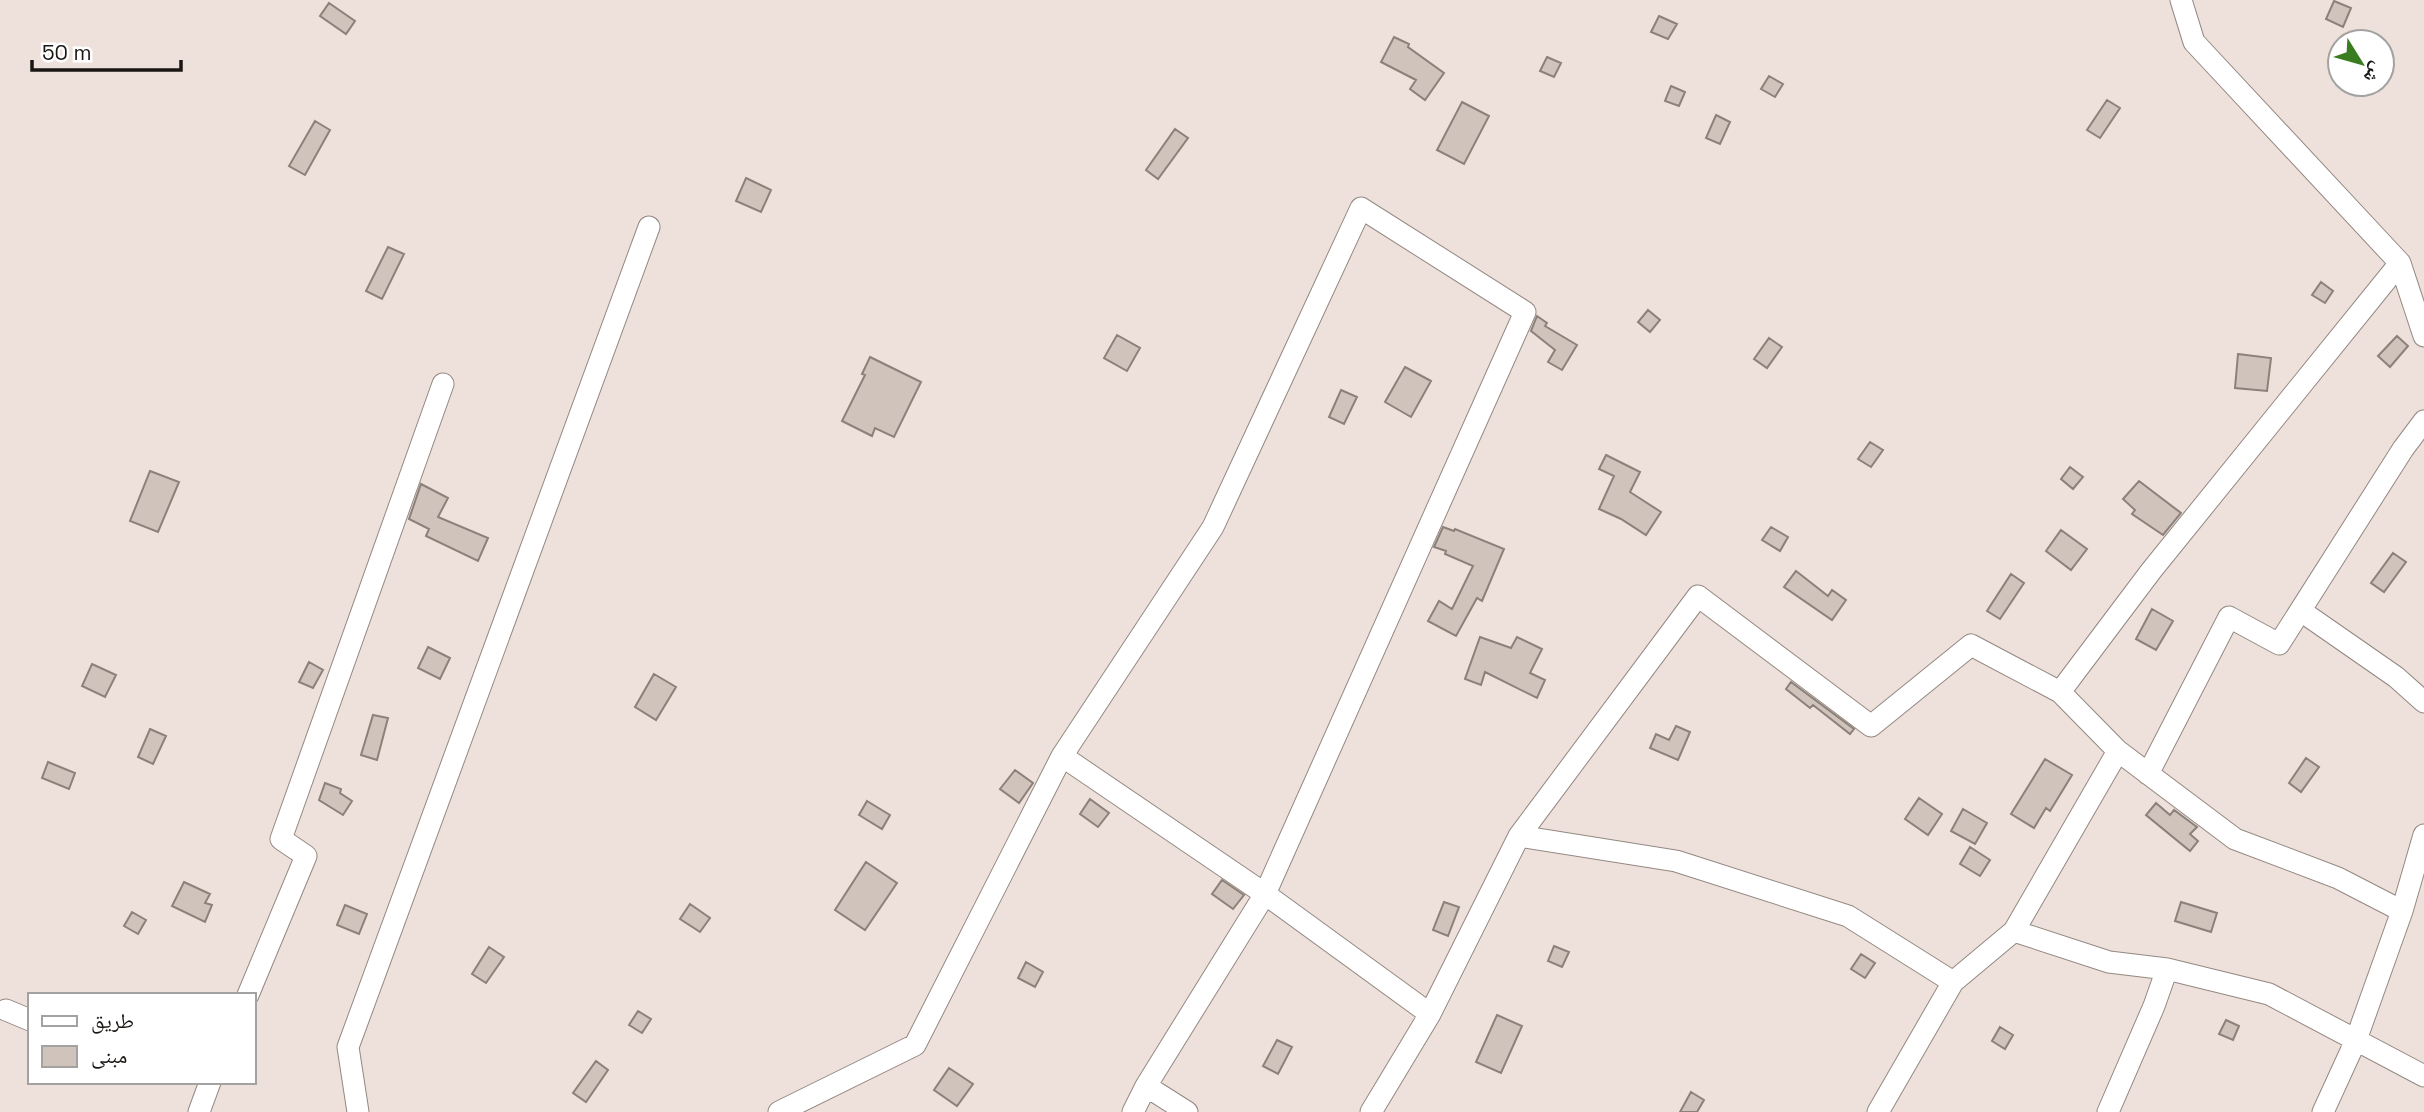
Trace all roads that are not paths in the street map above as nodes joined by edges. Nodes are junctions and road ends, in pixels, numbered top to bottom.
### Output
1 (2181, 0) edge
2 (649, 227) dead end
3 (2400, 263) junction
4 (2424, 336) edge
5 (443, 384) dead end
6 (2424, 421) edge
7 (2301, 611) junction
8 (2060, 692) junction
9 (2424, 702) edge
10 (2118, 751) junction
11 (1062, 756) junction
12 (2148, 774) junction
13 (2424, 835) edge
14 (1520, 836) junction
15 (1265, 894) junction
16 (2402, 911) junction
17 (2014, 931) junction
18 (2167, 969) junction
19 (1953, 982) junction
20 (249, 993) edge
21 (6, 1010) dead end
22 (1430, 1014) junction
23 (28, 1019) edge
24 (2356, 1040) junction
25 (2424, 1076) edge
26 (203, 1084) edge
27 (1146, 1086) junction
28 (199, 1112) edge
29 (358, 1112) edge
30 (779, 1112) edge
31 (1133, 1112) edge
32 (1187, 1112) edge
33 (1371, 1112) edge
34 (1878, 1112) edge
35 (2108, 1112) edge
36 (2323, 1112) edge

1 - 3 street
2 - 29 street
3 - 4 street
3 - 8 street
5 - 20 street
6 - 7 street
7 - 9 street
7 - 12 street
8 - 10 street
8 - 14 street
10 - 12 street
10 - 17 street
11 - 15 street
11 - 15 street
11 - 30 street
12 - 16 street
13 - 16 street
14 - 19 street
14 - 22 street
15 - 22 street
15 - 27 street
16 - 24 street
17 - 18 street
17 - 19 street
18 - 24 street
18 - 35 street
19 - 34 street
21 - 23 street
22 - 33 street
24 - 25 street
24 - 36 street
26 - 28 street
27 - 31 street
27 - 32 street

